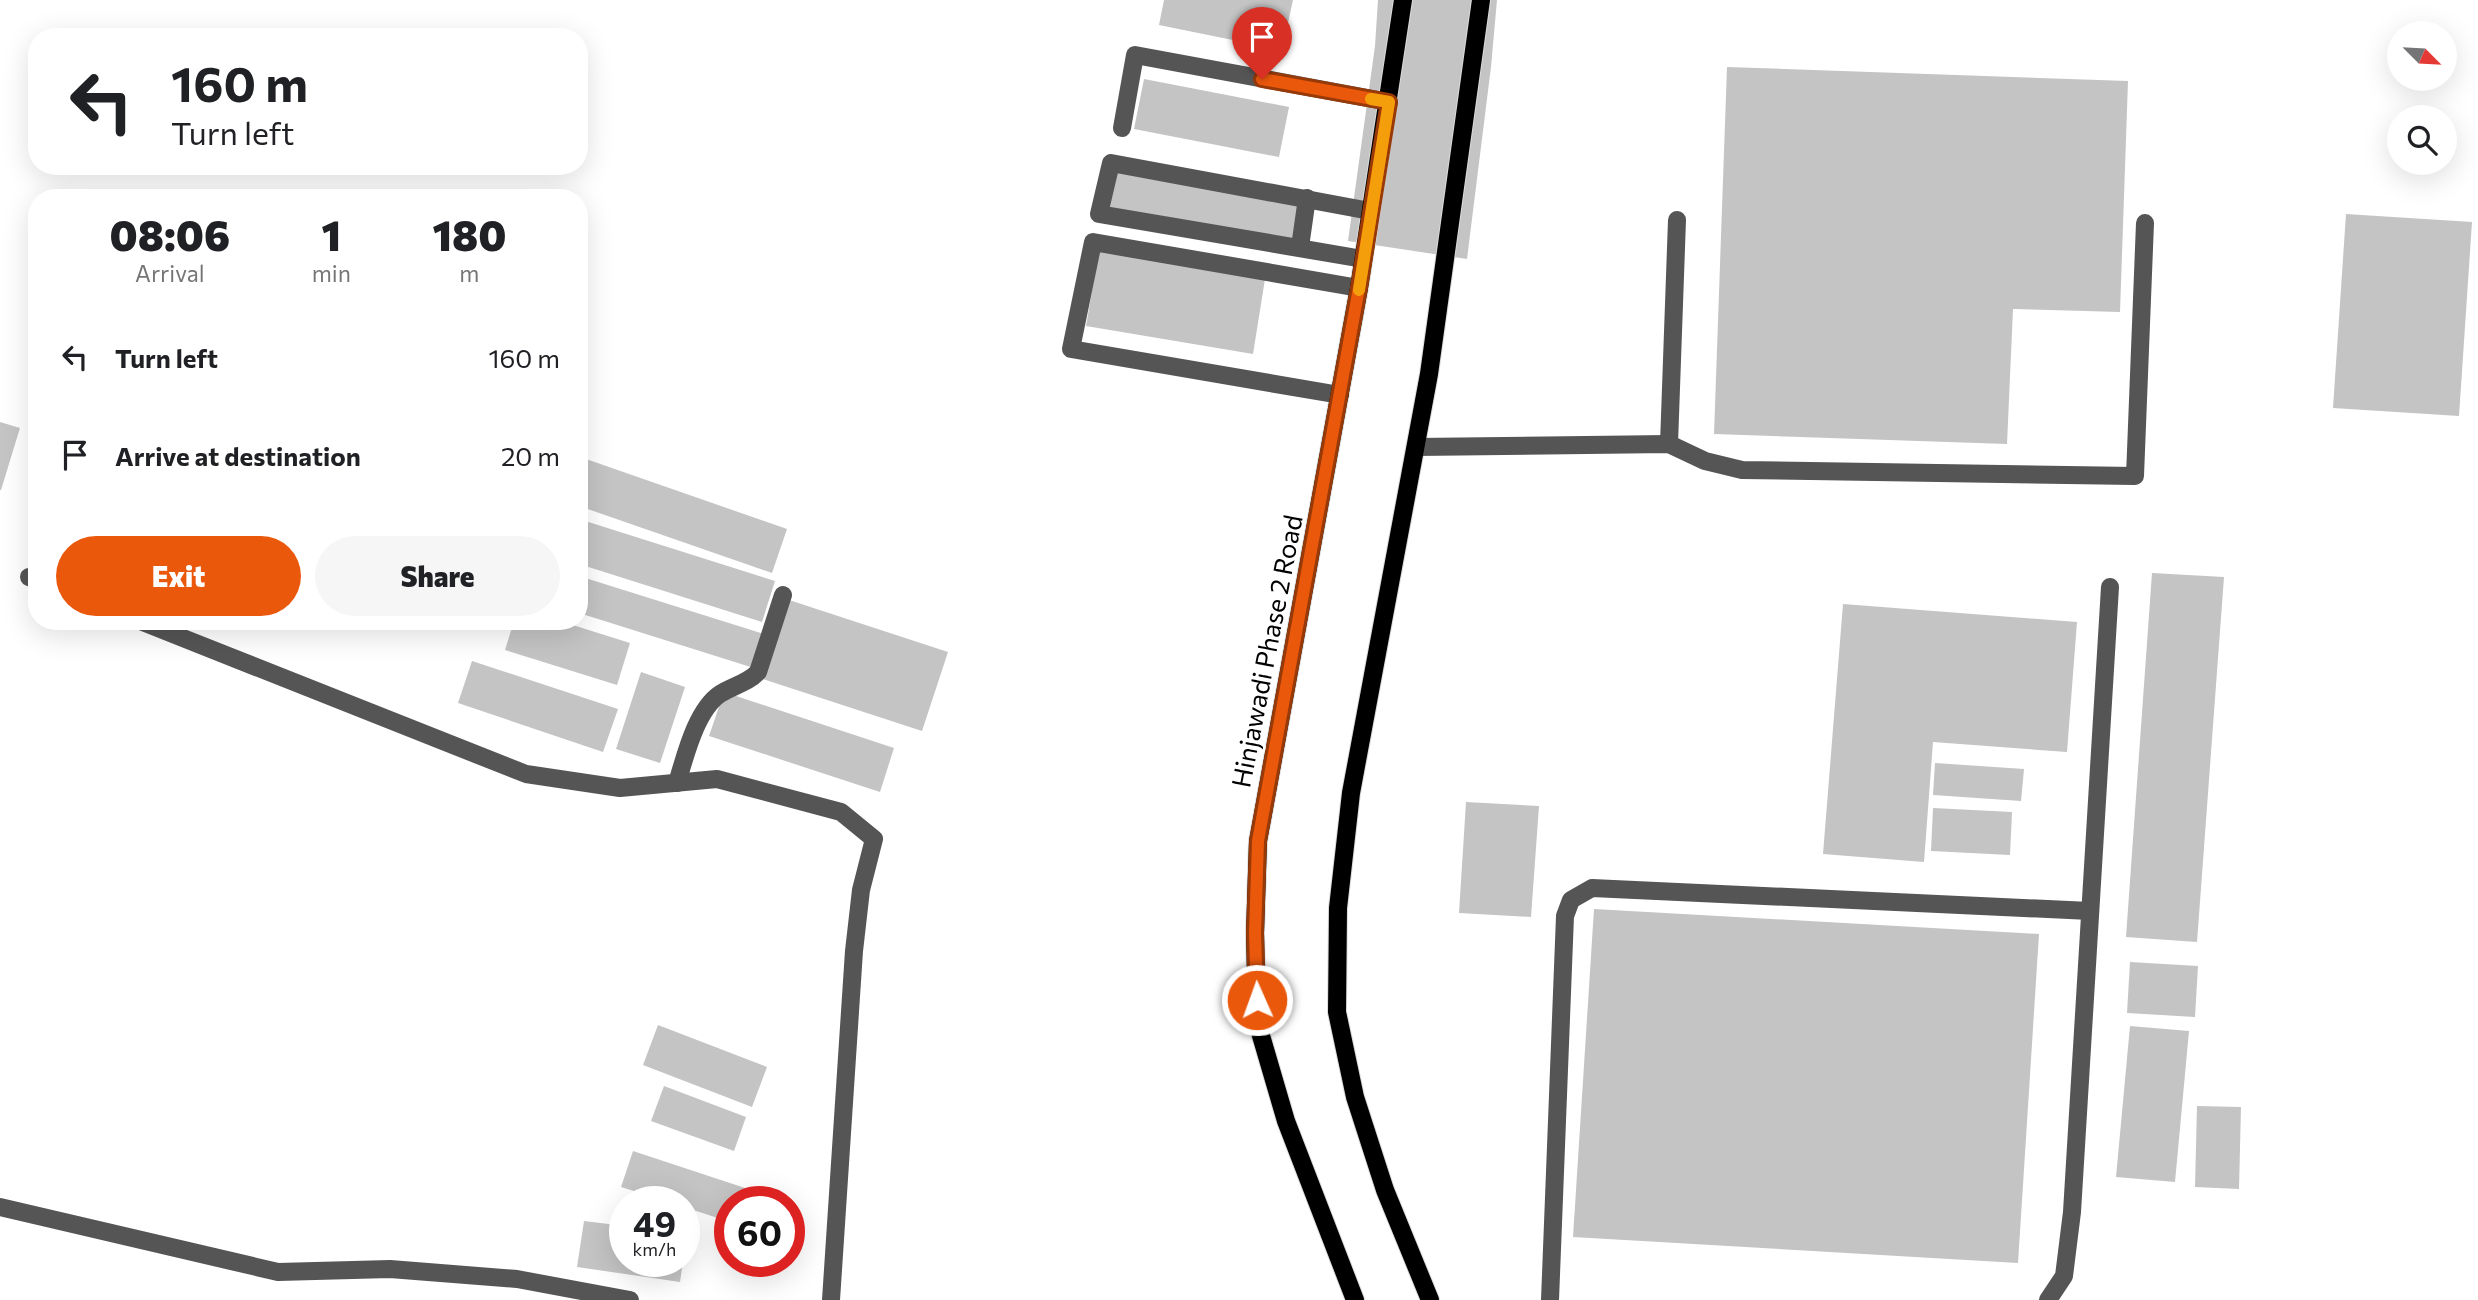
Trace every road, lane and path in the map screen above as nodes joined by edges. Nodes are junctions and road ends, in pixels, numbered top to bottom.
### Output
1 (1404, 0) edge
2 (1481, 0) edge
3 (1389, 102) junction
4 (1122, 128) dead end
5 (1307, 198) junction
6 (1370, 211) junction
7 (1676, 220) dead end
8 (2146, 223) dead end
9 (1300, 247) junction
10 (1363, 259) junction
11 (1359, 288) junction
12 (1340, 395) junction
13 (1669, 444) junction
14 (1416, 447) junction
15 (2110, 587) dead end
16 (783, 594) dead end
17 (163, 630) edge
18 (677, 783) junction
19 (2090, 911) junction
20 (0, 1207) edge
21 (630, 1300) edge
22 (831, 1300) edge
23 (1355, 1300) edge
24 (1430, 1300) edge
25 (1549, 1300) edge
26 (2048, 1300) edge

1 - 3 main road, Hinjawadi Phase 2 Road
2 - 14 main road
3 - 4 street
3 - 6 main road, Hinjawadi Phase 2 Road
5 - 6 street
5 - 9 street
5 - 9 street
6 - 10 main road, Hinjawadi Phase 2 Road
7 - 13 street
8 - 13 street
9 - 10 street
10 - 11 main road, Hinjawadi Phase 2 Road
11 - 12 main road, Hinjawadi Phase 2 Road
11 - 12 street
12 - 23 main road, Hinjawadi Phase 2 Road
13 - 14 street
14 - 24 main road
15 - 19 street
16 - 18 street
17 - 18 street
18 - 22 street
19 - 25 street
19 - 26 street
20 - 21 street

